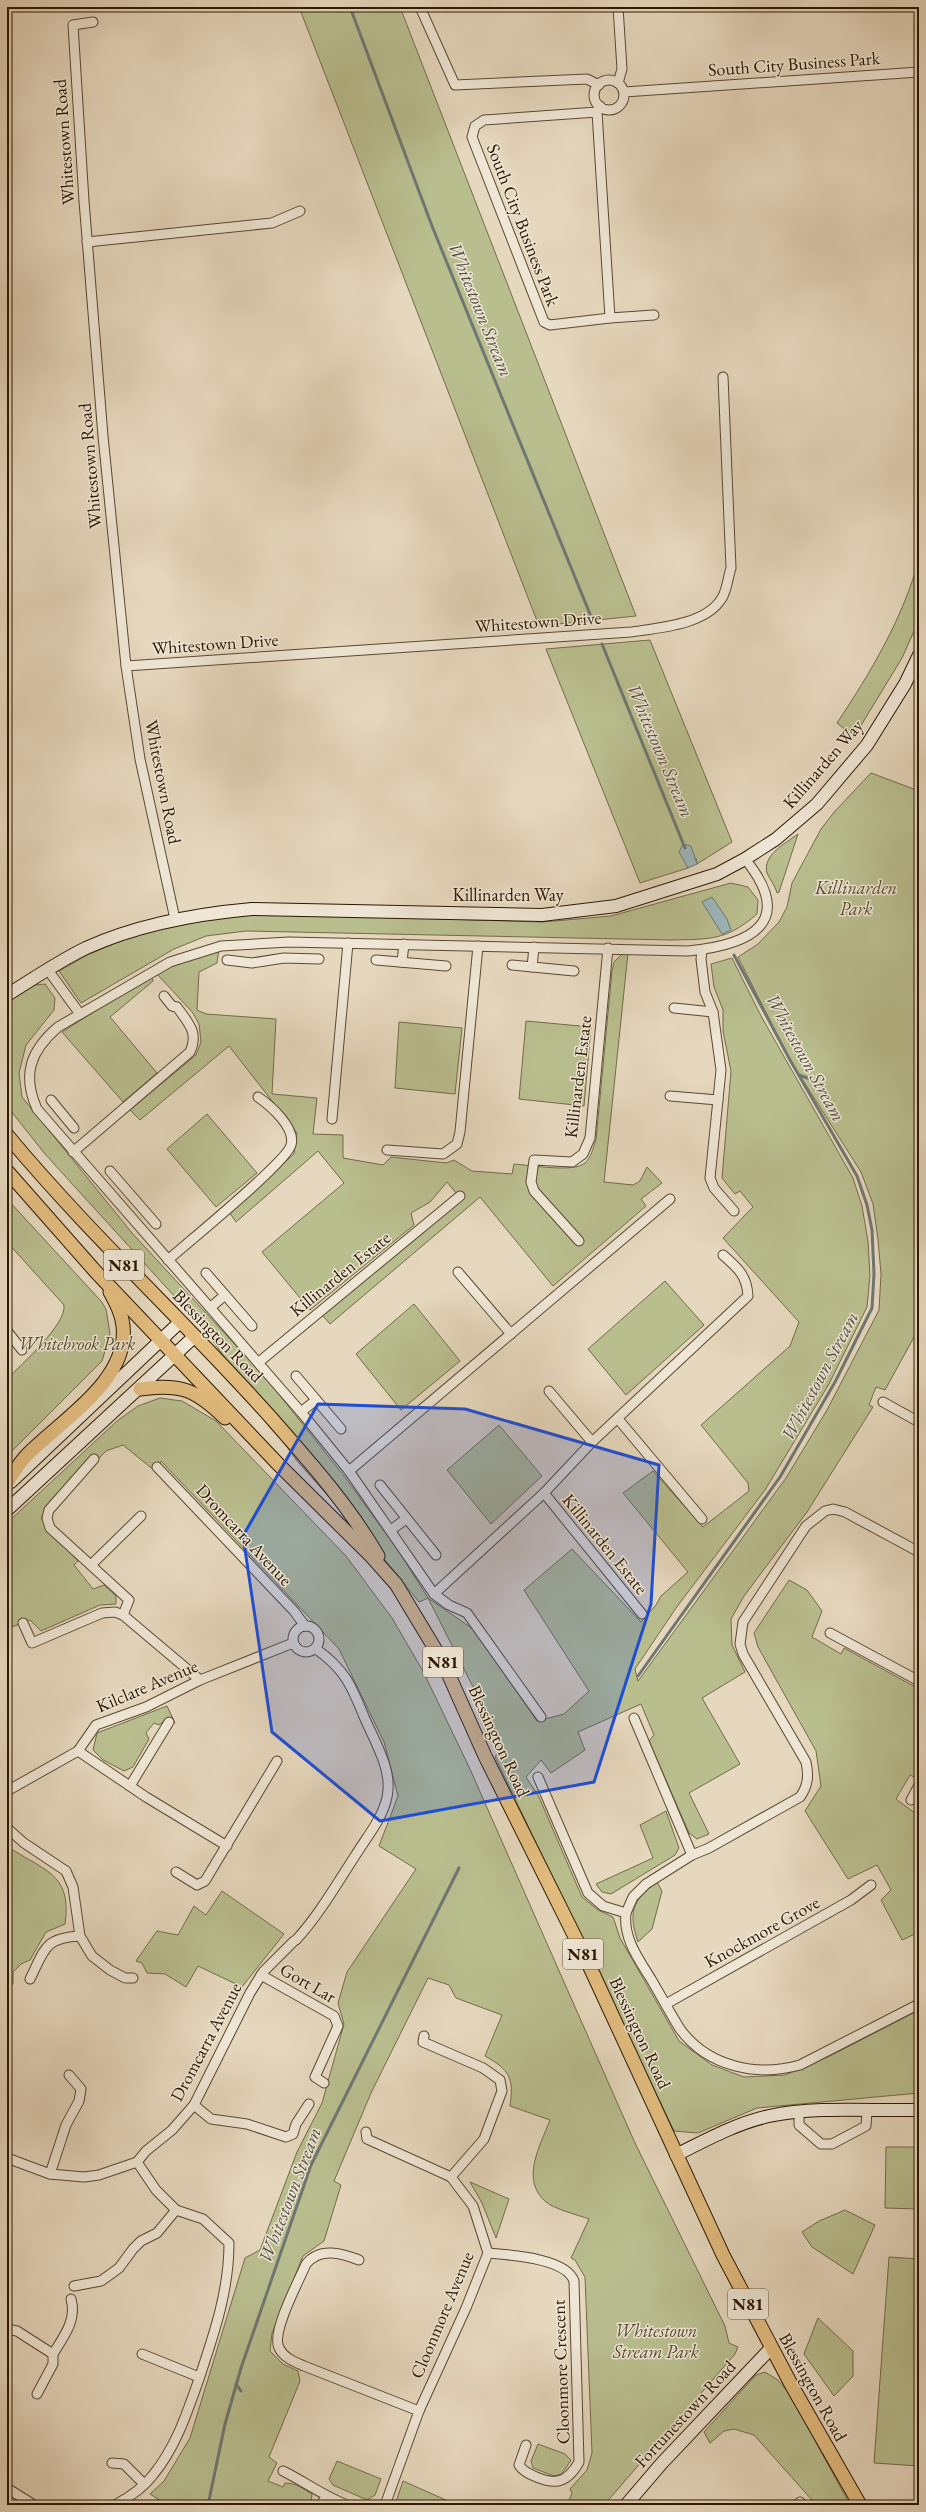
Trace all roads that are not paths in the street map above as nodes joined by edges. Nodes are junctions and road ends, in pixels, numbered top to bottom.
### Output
1 (420, 7) edge
2 (618, 7) edge
3 (93, 22) dead end
4 (919, 72) edge
5 (618, 83) junction
6 (598, 85) junction
7 (624, 92) junction
8 (599, 109) junction
9 (300, 211) dead end
10 (87, 242) junction
11 (654, 315) dead end
12 (610, 318) junction
13 (723, 377) dead end
14 (919, 655) edge
15 (126, 666) junction
16 (745, 859) junction
17 (175, 919) junction
18 (269, 942) junction
19 (348, 943) junction
20 (404, 944) junction
21 (478, 946) junction
22 (534, 947) junction
23 (608, 948) junction
24 (702, 950) junction
25 (319, 959) dead end
26 (227, 960) dead end
27 (270, 960) junction
28 (376, 960) dead end
29 (402, 962) junction
30 (512, 965) dead end
31 (446, 966) dead end
32 (532, 967) junction
33 (48, 970) junction
34 (574, 971) dead end
35 (7, 995) edge
36 (164, 996) dead end
37 (674, 1008) dead end
38 (713, 1012) junction
39 (80, 1014) junction
40 (670, 1096) dead end
41 (258, 1097) dead end
42 (51, 1100) dead end
43 (718, 1100) junction
44 (57, 1108) junction
45 (45, 1119) junction
46 (332, 1119) dead end
47 (74, 1128) dead end
48 (7, 1135) edge
49 (387, 1150) dead end
50 (73, 1152) junction
51 (110, 1171) dead end
52 (7, 1172) edge
53 (132, 1195) junction
54 (460, 1196) dead end
55 (670, 1199) dead end
56 (120, 1205) junction
57 (734, 1211) dead end
58 (156, 1224) dead end
59 (579, 1241) dead end
60 (723, 1255) dead end
61 (168, 1260) junction
62 (458, 1272) dead end
63 (206, 1273) dead end
64 (103, 1279) junction
65 (225, 1295) junction
66 (211, 1307) junction
67 (180, 1322) junction
68 (252, 1326) dead end
69 (7, 1331) edge
70 (511, 1334) junction
71 (195, 1336) junction
72 (162, 1339) junction
73 (22, 1350) dead end
74 (176, 1354) junction
75 (259, 1362) junction
76 (296, 1376) dead end
77 (140, 1389) junction
78 (549, 1391) dead end
79 (316, 1400) junction
80 (883, 1402) dead end
81 (301, 1412) junction
82 (618, 1419) junction
83 (919, 1422) edge
84 (341, 1429) dead end
85 (592, 1442) junction
86 (94, 1459) dead end
87 (279, 1465) junction
88 (157, 1467) dead end
89 (349, 1471) junction
90 (7, 1483) edge
91 (380, 1485) dead end
92 (7, 1486) edge
93 (544, 1493) junction
94 (7, 1510) edge
95 (141, 1516) dead end
96 (702, 1519) dead end
97 (406, 1520) junction
98 (391, 1530) junction
99 (919, 1552) edge
100 (436, 1555) dead end
101 (92, 1564) junction
102 (388, 1575) junction
103 (434, 1594) junction
104 (642, 1614) dead end
105 (123, 1615) junction
106 (23, 1623) dead end
107 (305, 1626) junction
108 (830, 1633) dead end
109 (293, 1643) junction
110 (316, 1648) junction
111 (200, 1680) junction
112 (919, 1681) edge
113 (540, 1717) dead end
114 (634, 1718) dead end
115 (169, 1722) dead end
116 (78, 1751) junction
117 (277, 1761) dead end
118 (538, 1778) dead end
119 (919, 1785) edge
120 (130, 1786) junction
121 (7, 1790) edge
122 (911, 1800) dead end
123 (7, 1828) edge
124 (226, 1846) junction
125 (692, 1855) junction
126 (176, 1872) dead end
127 (871, 1885) dead end
128 (626, 1913) junction
129 (80, 1936) junction
130 (262, 1975) junction
131 (133, 1978) dead end
132 (30, 1979) dead end
133 (666, 2004) junction
134 (919, 2004) edge
135 (424, 2036) dead end
136 (68, 2075) dead end
137 (324, 2083) dead end
138 (309, 2104) dead end
139 (194, 2105) junction
140 (919, 2110) edge
141 (867, 2111) junction
142 (799, 2112) junction
143 (366, 2132) dead end
144 (676, 2155) junction
145 (7, 2158) edge
146 (137, 2162) junction
147 (50, 2174) junction
148 (451, 2177) junction
149 (176, 2210) junction
150 (488, 2253) junction
151 (359, 2260) dead end
152 (74, 2286) dead end
153 (71, 2299) dead end
154 (7, 2329) edge
155 (772, 2348) junction
156 (53, 2354) junction
157 (142, 2354) dead end
158 (199, 2377) junction
159 (37, 2394) dead end
160 (419, 2411) junction
161 (526, 2445) dead end
162 (112, 2463) dead end
163 (283, 2471) dead end
164 (144, 2484) junction
165 (7, 2488) edge
166 (326, 2497) junction
167 (34, 2505) edge
168 (115, 2505) edge
169 (321, 2505) edge
170 (347, 2505) edge
171 (385, 2505) edge
172 (626, 2505) edge
173 (860, 2505) edge

1 - 6 street
2 - 5 street
3 - 10 street, Whitestown Road
4 - 7 street, South City Business Park
5 - 6 street
5 - 7 street
6 - 8 street
7 - 8 street, South City Business Park
8 - 12 street
8 - 12 street, South City Business Park
9 - 10 street
10 - 15 street, Whitestown Road
11 - 12 street, South City Business Park
13 - 15 street, Whitestown Drive
14 - 16 street, Killinarden Way
15 - 17 street, Whitestown Road
16 - 17 street, Killinarden Way
16 - 24 street
17 - 33 street, Killinarden Way
18 - 19 street
18 - 27 street
18 - 39 street
19 - 20 street
19 - 46 street
20 - 21 street
20 - 29 street
21 - 22 street
21 - 49 street
22 - 23 street
22 - 32 street
23 - 24 street
23 - 59 street, Killinarden Estate
24 - 38 street
25 - 27 street
26 - 27 street
28 - 29 street
29 - 31 street
30 - 32 street
32 - 34 street
33 - 35 street, Killinarden Way
33 - 39 street
36 - 50 street
37 - 38 street
38 - 43 street
39 - 45 street
40 - 43 street
41 - 61 street
42 - 44 street
43 - 57 street
44 - 45 street
44 - 47 street
45 - 50 street
48 - 67 main road, Blessington Road / N81
50 - 56 street
51 - 53 street
52 - 64 main road, Blessington Road / N81
53 - 56 street
53 - 58 street
54 - 75 street, Killinarden Estate
55 - 70 street
56 - 61 street
60 - 82 street, Killinarden Estate
61 - 66 street
62 - 70 street
63 - 65 street
64 - 72 main road, Blessington Road / N81
64 - 90 main road
65 - 66 street
65 - 68 street
66 - 75 street
67 - 71 main road, Blessington Road / N81
67 - 72 street
69 - 73 street
70 - 89 street
71 - 74 street
71 - 102 main road, Blessington Road / N81
72 - 74 main road, Blessington Road / N81
72 - 92 street
74 - 77 street
74 - 87 main road, Blessington Road / N81
75 - 81 street
76 - 79 street
77 - 87 main road
77 - 94 street
78 - 85 street
79 - 81 street
79 - 84 street
80 - 83 street
81 - 89 street
82 - 85 street, Killinarden Estate
82 - 96 street
85 - 93 street, Killinarden Estate
86 - 101 street
87 - 102 main road, Blessington Road / N81
88 - 107 street, Dromcarra Avenue
89 - 98 street
91 - 97 street
93 - 103 street, Killinarden Estate
93 - 104 street, Killinarden Estate
95 - 101 street
97 - 98 street
97 - 100 street
98 - 103 street
99 - 125 street
101 - 105 street
102 - 144 main road, Blessington Road / N81
103 - 113 street
105 - 106 street
105 - 111 street
107 - 109 street
107 - 110 street
108 - 112 street
109 - 110 street
109 - 111 street, Kilclare Avenue
110 - 130 street, Dromcarra Avenue
111 - 116 street, Kilclare Avenue
114 - 125 street
115 - 120 street
116 - 120 street
116 - 121 street, Kilclare Avenue
117 - 124 street
118 - 128 street
119 - 122 street
120 - 124 street
123 - 129 street
124 - 126 street
125 - 128 street
127 - 133 street, Knockmore Grove
128 - 133 street
129 - 131 street
129 - 132 street
130 - 137 street, Gort Lar
130 - 139 street, Dromcarra Avenue
133 - 134 street
135 - 148 street
136 - 147 street
138 - 139 street
139 - 146 street, Dromcarra Avenue
140 - 141 street
141 - 142 street
141 - 142 street
142 - 144 street
143 - 148 street
144 - 155 main road, Blessington Road / N81
145 - 147 street, Dromcarra Avenue
146 - 147 street, Dromcarra Avenue
146 - 149 street
148 - 150 street, Cloonmore Avenue
149 - 152 street
149 - 158 street
150 - 160 street, Cloonmore Avenue
150 - 161 street, Cloonmore Crescent
151 - 160 street
153 - 156 street
154 - 156 street
155 - 172 street, Fortunestown Road
155 - 173 main road, Blessington Road / N81
156 - 159 street
157 - 158 street
158 - 164 street
160 - 171 street, Cloonmore Avenue
162 - 164 street
163 - 166 street
164 - 168 street
165 - 167 street
166 - 169 street
166 - 170 street

